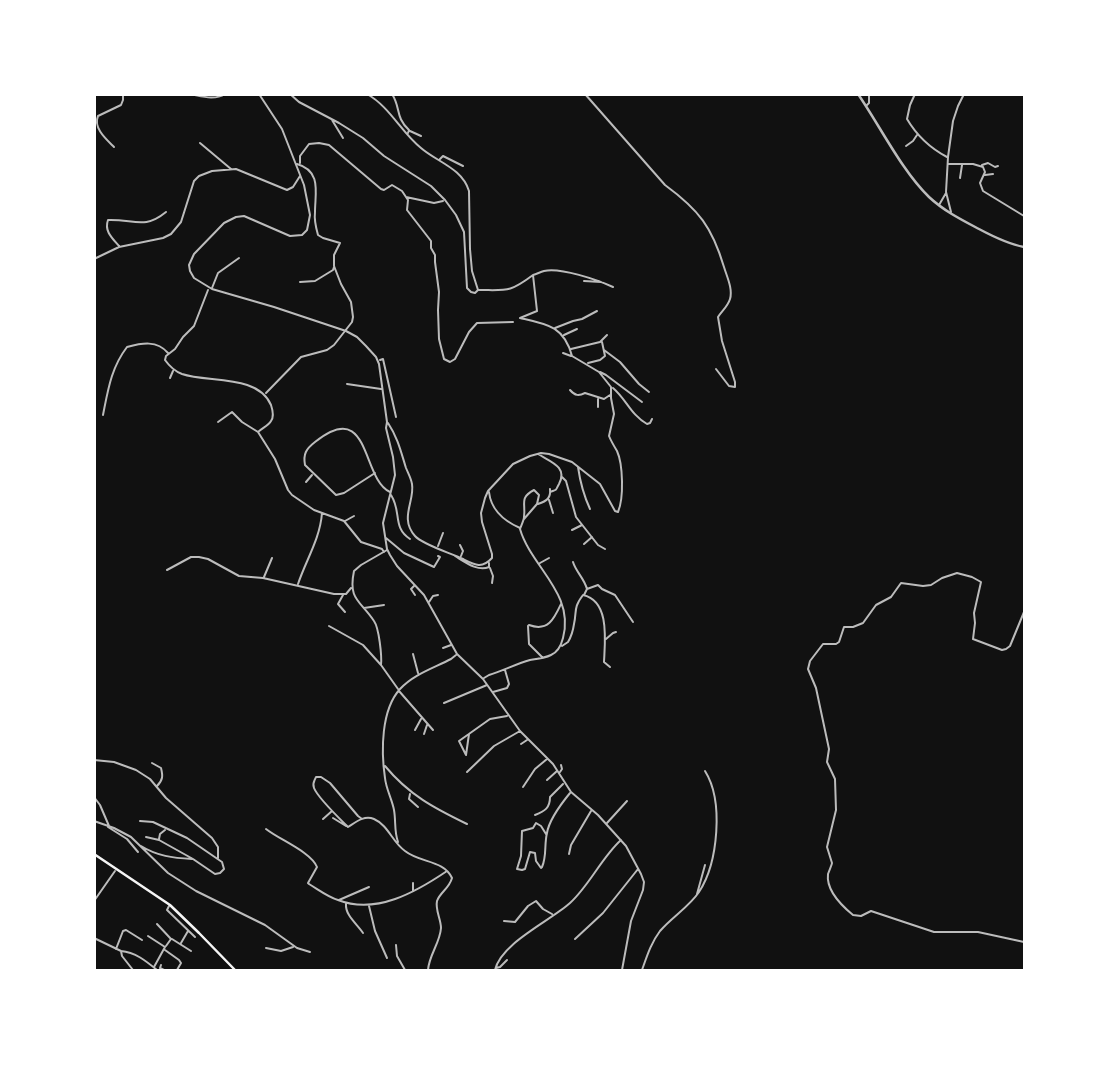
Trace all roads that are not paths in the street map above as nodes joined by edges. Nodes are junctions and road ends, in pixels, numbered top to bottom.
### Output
1 (123, 94) edge
2 (189, 94) edge
3 (225, 94) edge
4 (259, 94) edge
5 (290, 94) edge
6 (367, 94) edge
7 (392, 94) edge
8 (584, 94) edge
9 (858, 94) edge
10 (869, 94) edge
11 (915, 94) edge
12 (964, 94) edge
13 (866, 106) junction
14 (331, 119) junction
15 (409, 130) junction
16 (407, 134) junction
17 (917, 134) junction
18 (421, 136) dead end
19 (343, 138) dead end
20 (200, 143) dead end
21 (906, 146) dead end
22 (114, 147) dead end
23 (948, 157) junction
24 (439, 160) junction
25 (298, 164) junction
26 (948, 164) junction
27 (962, 164) junction
28 (981, 165) junction
29 (463, 166) dead end
30 (998, 166) dead end
31 (417, 168) dead end
32 (232, 169) junction
33 (414, 174) junction
34 (993, 174) dead end
35 (984, 175) junction
36 (300, 176) junction
37 (960, 178) dead end
38 (946, 192) junction
39 (406, 197) junction
40 (445, 201) junction
41 (939, 205) junction
42 (166, 212) dead end
43 (952, 214) junction
44 (1024, 216) edge
45 (119, 247) junction
46 (1024, 247) edge
47 (239, 258) dead end
48 (94, 259) edge
49 (334, 266) junction
50 (533, 275) junction
51 (584, 281) dead end
52 (300, 282) dead end
53 (602, 282) junction
54 (613, 287) dead end
55 (208, 288) junction
56 (212, 289) junction
57 (478, 290) junction
58 (597, 311) dead end
59 (513, 322) dead end
60 (554, 328) junction
61 (578, 329) dead end
62 (346, 331) junction
63 (563, 335) junction
64 (607, 335) dead end
65 (602, 341) junction
66 (570, 349) junction
67 (603, 352) junction
68 (563, 353) dead end
69 (169, 354) junction
70 (581, 356) dead end
71 (573, 357) junction
72 (378, 360) junction
73 (585, 363) junction
74 (716, 369) dead end
75 (173, 370) junction
76 (599, 372) junction
77 (170, 378) dead end
78 (347, 384) dead end
79 (611, 387) junction
80 (382, 390) junction
81 (570, 390) dead end
82 (649, 393) dead end
83 (265, 394) junction
84 (611, 394) junction
85 (598, 398) junction
86 (642, 402) dead end
87 (598, 407) dead end
88 (103, 415) dead end
89 (396, 417) dead end
90 (652, 419) dead end
91 (218, 422) dead end
92 (387, 422) junction
93 (258, 432) junction
94 (538, 454) junction
95 (578, 466) junction
96 (375, 473) junction
97 (313, 474) junction
98 (562, 477) junction
99 (306, 482) dead end
100 (488, 491) junction
101 (390, 493) junction
102 (549, 499) junction
103 (537, 504) junction
104 (590, 509) dead end
105 (322, 513) junction
106 (553, 513) dead end
107 (354, 516) dead end
108 (524, 519) junction
109 (344, 521) junction
110 (583, 524) junction
111 (521, 528) junction
112 (572, 530) dead end
113 (443, 533) dead end
114 (593, 536) junction
115 (385, 537) junction
116 (410, 539) dead end
117 (584, 544) dead end
118 (460, 545) dead end
119 (438, 547) junction
120 (387, 549) junction
121 (605, 549) dead end
122 (384, 552) junction
123 (455, 554) junction
124 (438, 556) dead end
125 (460, 557) junction
126 (272, 558) dead end
127 (549, 558) dead end
128 (489, 562) junction
129 (573, 562) dead end
130 (539, 564) junction
131 (489, 567) junction
132 (167, 570) dead end
133 (263, 578) junction
134 (492, 583) dead end
135 (298, 585) junction
136 (415, 585) junction
137 (351, 588) junction
138 (587, 589) junction
139 (343, 594) junction
140 (415, 595) dead end
141 (438, 595) dead end
142 (583, 595) junction
143 (429, 603) junction
144 (561, 603) junction
145 (384, 605) dead end
146 (363, 608) junction
147 (345, 612) dead end
148 (1024, 612) edge
149 (634, 622) dead end
150 (329, 626) dead end
151 (616, 632) dead end
152 (355, 635) dead end
153 (605, 639) junction
154 (356, 640) junction
155 (452, 645) junction
156 (561, 647) junction
157 (443, 648) dead end
158 (413, 654) dead end
159 (457, 654) junction
160 (542, 658) junction
161 (380, 665) junction
162 (610, 667) dead end
163 (505, 670) junction
164 (418, 674) junction
165 (483, 679) junction
166 (488, 685) junction
167 (399, 690) junction
168 (492, 692) junction
169 (444, 703) dead end
170 (508, 716) junction
171 (422, 718) junction
172 (427, 724) junction
173 (415, 730) dead end
174 (433, 730) dead end
175 (520, 731) junction
176 (424, 734) dead end
177 (469, 734) junction
178 (528, 739) junction
179 (521, 744) dead end
180 (548, 758) junction
181 (94, 760) edge
182 (391, 761) dead end
183 (152, 763) dead end
184 (384, 764) junction
185 (561, 765) dead end
186 (705, 771) dead end
187 (467, 772) dead end
188 (558, 772) junction
189 (547, 780) dead end
190 (565, 783) junction
191 (156, 787) junction
192 (523, 787) dead end
193 (571, 792) junction
194 (411, 793) junction
195 (94, 797) edge
196 (627, 801) dead end
197 (418, 807) dead end
198 (592, 810) junction
199 (332, 811) junction
200 (536, 815) dead end
201 (333, 818) dead end
202 (362, 818) junction
203 (323, 819) dead end
204 (94, 821) edge
205 (140, 821) dead end
206 (467, 824) dead end
207 (606, 824) junction
208 (108, 826) junction
209 (347, 826) junction
210 (166, 829) junction
211 (266, 829) dead end
212 (395, 833) junction
213 (391, 834) junction
214 (546, 834) junction
215 (146, 837) dead end
216 (159, 840) junction
217 (621, 840) junction
218 (139, 844) junction
219 (399, 845) junction
220 (138, 852) dead end
221 (94, 854) edge
222 (569, 854) dead end
223 (193, 859) junction
224 (218, 859) junction
225 (705, 865) dead end
226 (638, 868) junction
227 (116, 870) junction
228 (449, 871) junction
229 (413, 883) dead end
230 (369, 887) dead end
231 (413, 892) junction
232 (697, 895) junction
233 (338, 900) junction
234 (94, 901) edge
235 (346, 903) junction
236 (170, 905) junction
237 (369, 906) junction
238 (557, 906) dead end
239 (564, 908) junction
240 (553, 915) junction
241 (504, 921) dead end
242 (158, 924) dead end
243 (188, 930) junction
244 (363, 933) dead end
245 (148, 936) dead end
246 (195, 937) dead end
247 (94, 938) edge
248 (171, 939) junction
249 (575, 939) dead end
250 (142, 940) dead end
251 (1024, 942) edge
252 (181, 943) dead end
253 (396, 945) dead end
254 (294, 946) junction
255 (165, 948) junction
256 (266, 948) dead end
257 (116, 950) junction
258 (121, 951) junction
259 (191, 951) dead end
260 (310, 952) dead end
261 (387, 958) dead end
262 (508, 960) dead end
263 (161, 965) dead end
264 (153, 968) junction
265 (495, 970) edge
266 (133, 971) edge
267 (157, 971) edge
268 (163, 971) edge
269 (177, 971) edge
270 (235, 971) edge
271 (405, 971) edge
272 (428, 971) edge
273 (622, 971) edge
274 (642, 971) edge

1 - 22 street
2 - 3 street
4 - 25 street
5 - 14 street
6 - 16 street
7 - 15 street
8 - 74 street
9 - 13 street
10 - 13 street
11 - 17 street
12 - 23 street
13 - 41 street
14 - 19 street
14 - 33 street
15 - 16 street
15 - 18 street
16 - 24 street
17 - 21 street
17 - 23 street
20 - 32 street
23 - 26 street
24 - 29 street
24 - 57 street
25 - 36 street
25 - 39 street
25 - 49 street
26 - 27 street
26 - 38 street
27 - 28 street
27 - 37 street
28 - 30 street
28 - 35 street
31 - 33 street
32 - 36 street
32 - 45 street
33 - 40 street
34 - 35 street
35 - 44 street
36 - 55 street
38 - 41 street
38 - 43 street
39 - 40 street
39 - 59 street
40 - 57 street
41 - 43 street
42 - 45 street
43 - 46 street
45 - 48 street
47 - 56 street
49 - 52 street
49 - 62 street
50 - 53 street
50 - 57 street
50 - 60 street
51 - 53 street
53 - 54 street
55 - 56 street
55 - 69 street
56 - 62 street
58 - 60 street
60 - 63 street
61 - 63 street
62 - 72 street
62 - 83 street
63 - 66 street
64 - 65 street
65 - 66 street
65 - 67 street
66 - 71 street
67 - 73 street
67 - 82 street
68 - 71 street
69 - 75 street
69 - 88 street
70 - 71 street
71 - 73 street
72 - 80 street
72 - 89 street
73 - 76 street
75 - 77 street
75 - 83 street
76 - 79 street
76 - 86 street
78 - 80 street
79 - 84 street
79 - 90 street
80 - 92 street
81 - 85 street
83 - 93 street
84 - 85 street
84 - 95 street
85 - 87 street
91 - 93 street
92 - 101 street
92 - 119 street
93 - 105 street
94 - 95 street
94 - 98 street
94 - 100 street
95 - 104 street
96 - 97 street
96 - 97 street
96 - 101 street
97 - 99 street
98 - 102 street
98 - 110 street
100 - 111 street
100 - 128 street
101 - 115 street
101 - 116 street
102 - 103 street
102 - 106 street
103 - 108 street
103 - 108 street
105 - 109 street
105 - 135 street
107 - 109 street
108 - 111 street
109 - 122 street
110 - 112 street
110 - 114 street
111 - 130 street
113 - 119 street
114 - 117 street
114 - 121 street
115 - 120 street
115 - 124 street
118 - 125 street
119 - 123 street
120 - 122 street
120 - 136 street
122 - 137 street
123 - 125 street
123 - 131 street
125 - 128 street
126 - 133 street
127 - 130 street
128 - 131 street
129 - 138 street
130 - 144 street
131 - 134 street
132 - 133 street
133 - 135 street
135 - 139 street
136 - 140 street
136 - 143 street
137 - 139 street
137 - 146 street
138 - 142 street
138 - 149 street
139 - 147 street
141 - 143 street
142 - 153 street
142 - 156 street
143 - 155 street
144 - 156 street
144 - 160 street
145 - 146 street
146 - 161 street
148 - 251 street
150 - 154 street
151 - 153 street
152 - 154 street
153 - 162 street
154 - 161 street
155 - 157 street
155 - 159 street
156 - 160 street
158 - 164 street
159 - 164 street
159 - 165 street
160 - 163 street
161 - 167 street
163 - 165 street
163 - 168 street
164 - 167 street
165 - 166 street
166 - 168 street
166 - 169 street
167 - 171 street
167 - 184 street
168 - 170 street
170 - 175 street
170 - 177 street
171 - 172 street
171 - 173 street
172 - 174 street
172 - 176 street
175 - 178 street
175 - 187 street
177 - 177 street
178 - 179 street
178 - 180 street
180 - 188 street
180 - 192 street
181 - 191 street
182 - 184 street
183 - 191 street
184 - 194 street
184 - 212 street
185 - 188 street
186 - 232 street
188 - 189 street
188 - 190 street
190 - 193 street
190 - 200 street
191 - 224 street
193 - 198 street
193 - 214 street
194 - 197 street
194 - 206 street
195 - 208 street
196 - 207 street
198 - 207 street
198 - 222 street
199 - 202 street
199 - 203 street
199 - 209 street
201 - 209 street
202 - 209 street
202 - 213 street
204 - 208 street
205 - 210 street
207 - 217 street
208 - 218 street
208 - 220 street
210 - 216 street
210 - 224 street
211 - 233 street
212 - 213 street
212 - 219 street
213 - 219 street
214 - 214 street
215 - 216 street
216 - 223 street
217 - 226 street
217 - 239 street
218 - 223 street
218 - 254 street
219 - 228 street
221 - 227 main road
223 - 224 street
225 - 232 street
226 - 249 street
226 - 273 street
227 - 234 street
227 - 236 main road
228 - 231 street
228 - 272 street
229 - 231 street
230 - 233 street
231 - 237 street
232 - 274 street
233 - 235 street
235 - 237 street
235 - 244 street
236 - 243 street
236 - 270 main road
237 - 261 street
238 - 239 street
239 - 240 street
240 - 241 street
240 - 265 street
242 - 248 street
243 - 246 street
243 - 252 street
245 - 255 street
247 - 257 street
248 - 255 street
248 - 259 street
250 - 257 street
253 - 271 street
254 - 256 street
254 - 260 street
255 - 264 street
255 - 269 street
257 - 258 street
258 - 264 street
258 - 266 street
262 - 265 street
263 - 268 street
264 - 267 street

